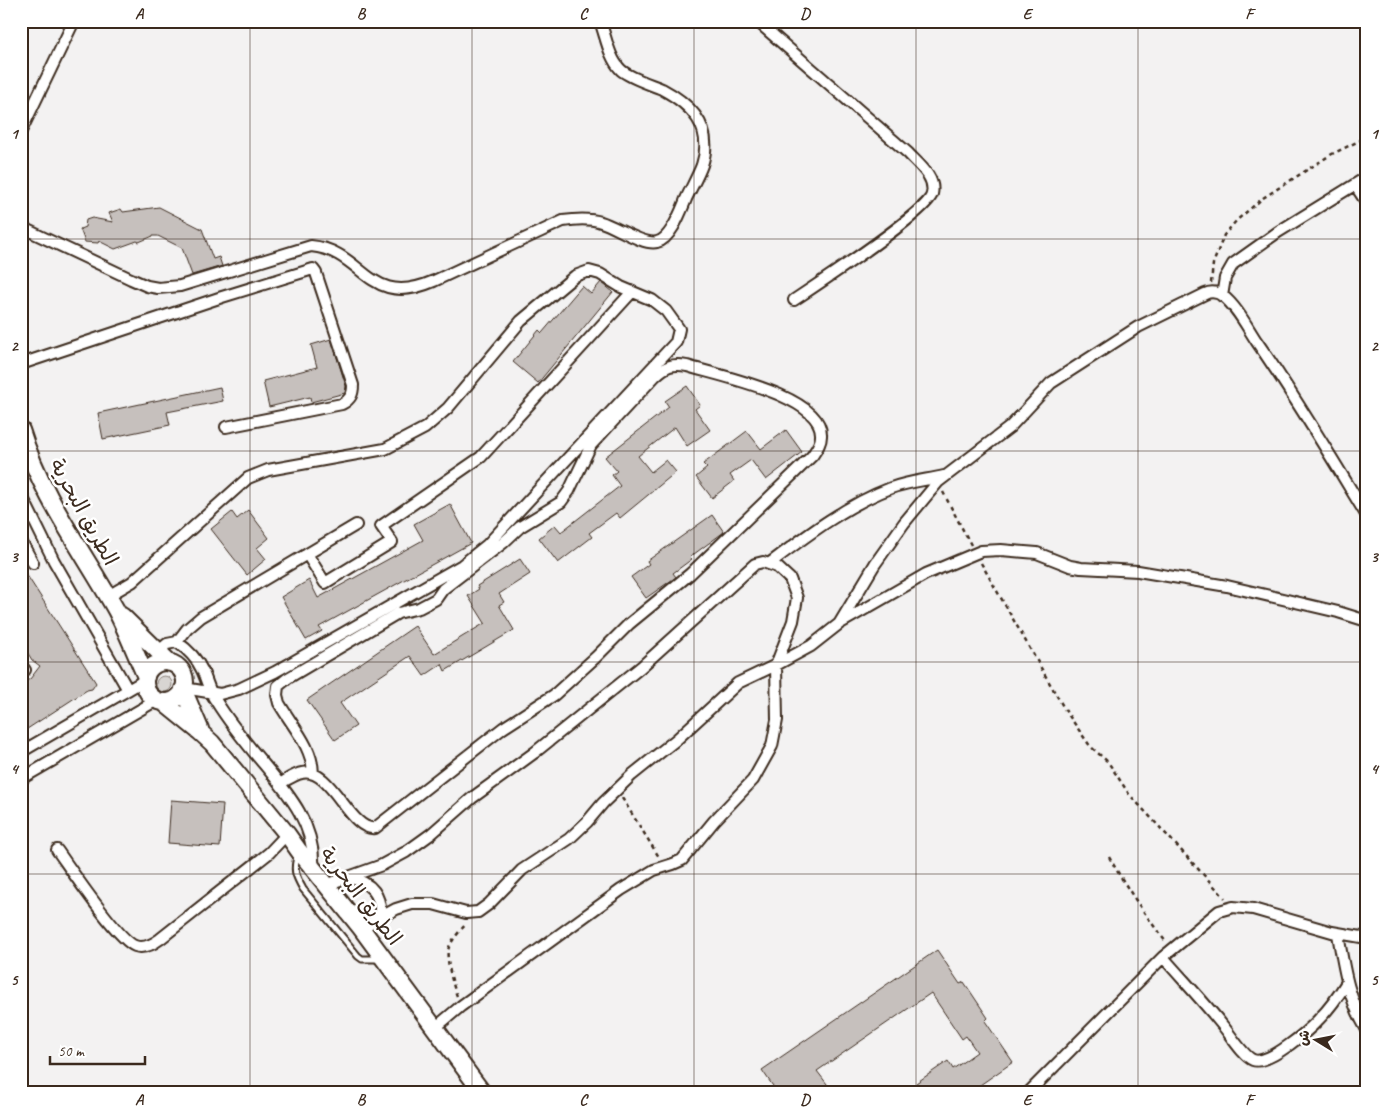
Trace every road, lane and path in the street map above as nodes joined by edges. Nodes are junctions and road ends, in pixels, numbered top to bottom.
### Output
1 (74, 21) edge
2 (600, 21) edge
3 (757, 21) edge
4 (21, 131) edge
5 (1367, 137) edge
6 (1367, 178) edge
7 (1355, 185) junction
8 (1367, 203) edge
9 (21, 227) edge
10 (632, 292) junction
11 (1210, 292) junction
12 (1222, 296) junction
13 (794, 300) dead end
14 (21, 364) edge
15 (226, 427) dead end
16 (22, 433) edge
17 (942, 479) junction
18 (21, 494) edge
19 (1367, 516) edge
20 (356, 525) dead end
21 (21, 541) edge
22 (975, 553) junction
23 (307, 554) junction
24 (33, 562) dead end
25 (770, 563) junction
26 (108, 596) junction
27 (116, 611) junction
28 (1367, 621) edge
29 (839, 624) junction
30 (177, 642) junction
31 (158, 652) junction
32 (170, 663) junction
33 (776, 665) junction
34 (145, 678) junction
35 (183, 688) junction
36 (128, 690) junction
37 (210, 692) junction
38 (160, 701) junction
39 (200, 732) junction
40 (21, 752) edge
41 (314, 774) junction
42 (21, 779) edge
43 (281, 783) junction
44 (616, 790) junction
45 (287, 834) junction
46 (57, 850) dead end
47 (299, 851) junction
48 (1110, 857) dead end
49 (665, 867) junction
50 (313, 868) junction
51 (350, 878) junction
52 (326, 885) junction
53 (1233, 907) junction
54 (478, 912) junction
55 (380, 918) junction
56 (361, 928) junction
57 (1338, 934) junction
58 (1367, 938) edge
59 (1171, 950) junction
60 (1162, 957) junction
61 (383, 958) junction
62 (1347, 982) junction
63 (461, 1006) junction
64 (435, 1028) junction
65 (1367, 1030) edge
66 (482, 1092) edge
67 (1029, 1092) edge

1 - 4 street
2 - 9 street
3 - 13 street
5 - 11 path
6 - 7 street
7 - 8 street
7 - 12 street
10 - 23 street
10 - 26 street
10 - 37 street
11 - 12 street
11 - 17 street
12 - 19 street
14 - 15 street
16 - 26 main road, الطريق البحرية
17 - 22 path
17 - 25 street
17 - 29 street
18 - 36 street
20 - 23 street
21 - 24 street
22 - 28 street
22 - 29 street
22 - 53 path
23 - 30 street
25 - 33 street
25 - 51 street
26 - 27 main road, الطريق البحرية
27 - 31 main road
27 - 34 main road
29 - 33 street
30 - 31 street
30 - 37 street
31 - 32 main road
32 - 34 main road
32 - 35 main road
33 - 44 street
33 - 49 street
34 - 36 street
34 - 38 main road
35 - 37 street
35 - 38 main road
35 - 39 main road, الطريق البحرية
36 - 40 street
37 - 43 street
38 - 39 main road, الطريق البحرية
38 - 42 street
39 - 45 main road, الطريق البحرية
41 - 41 street
41 - 43 street
43 - 50 street
44 - 49 path
44 - 54 street
45 - 46 street
45 - 47 main road, الطريق البحرية
47 - 50 main road, الطريق البحرية
47 - 61 lane
48 - 59 path
49 - 63 street
50 - 52 main road, الطريق البحرية
51 - 52 street
51 - 55 street
52 - 56 main road, الطريق البحرية
53 - 57 street
53 - 59 street
54 - 55 street
54 - 63 path
55 - 56 street
56 - 61 main road, الطريق البحرية
57 - 58 street
57 - 62 street
59 - 60 street
60 - 62 street
60 - 67 street
61 - 64 main road, الطريق البحرية
62 - 65 street
63 - 64 street
64 - 66 main road, الطريق البحرية

